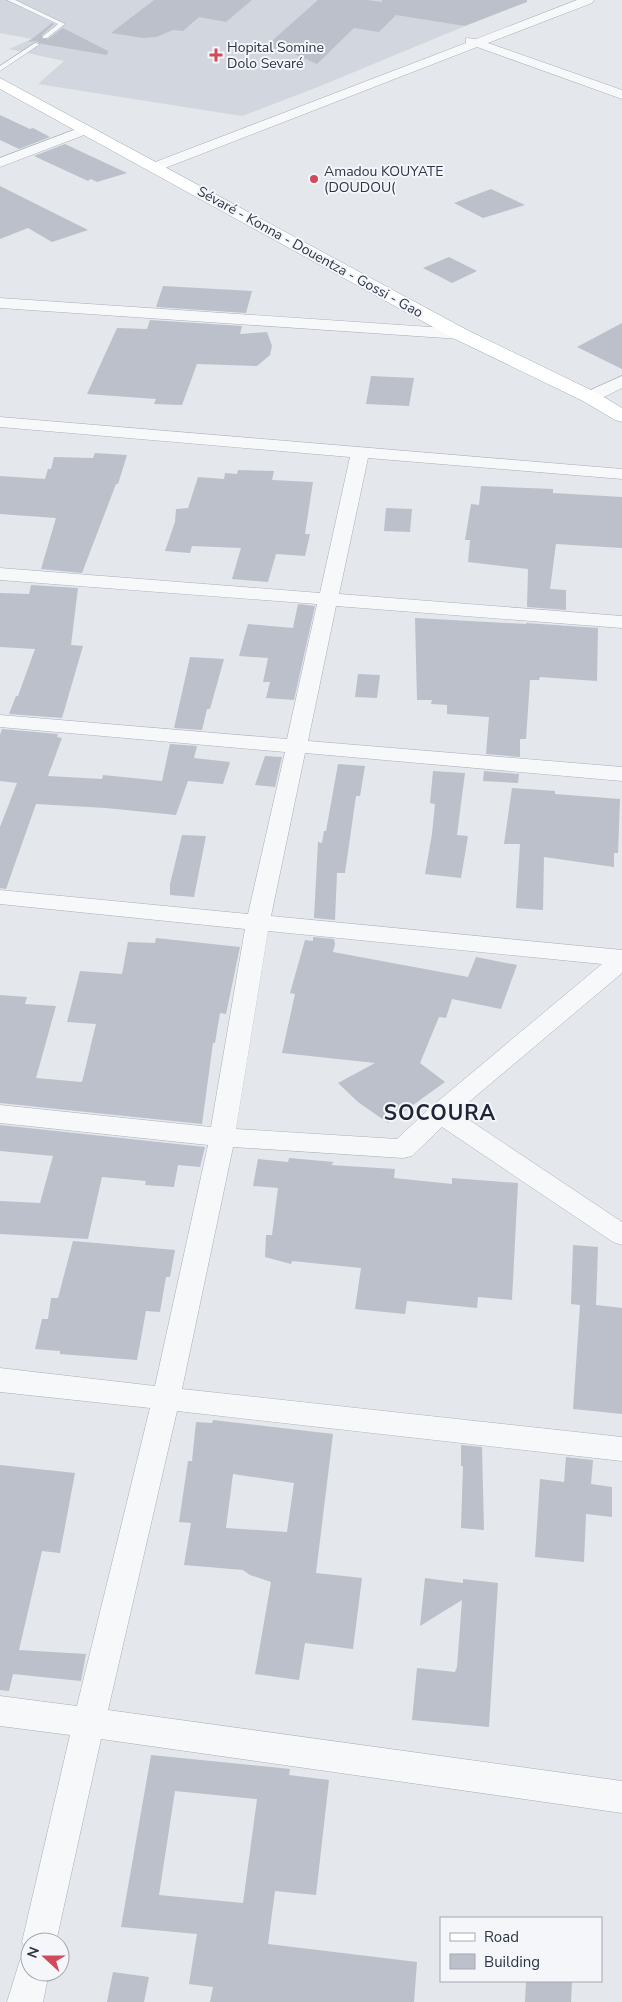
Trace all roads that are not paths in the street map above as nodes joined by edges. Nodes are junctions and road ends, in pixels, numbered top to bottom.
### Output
1 (10, 0) edge
2 (564, 0) edge
3 (588, 0) edge
4 (45, 37) dead end
5 (470, 40) junction
6 (37, 44) dead end
7 (0, 69) edge
8 (0, 83) edge
9 (622, 95) edge
10 (87, 130) junction
11 (0, 163) edge
12 (149, 164) junction
13 (0, 303) edge
14 (460, 334) junction
15 (622, 380) edge
16 (590, 397) junction
17 (622, 416) edge
18 (0, 422) edge
19 (360, 453) junction
20 (622, 474) edge
21 (0, 574) edge
22 (328, 599) junction
23 (622, 622) edge
24 (0, 722) edge
25 (296, 746) junction
26 (622, 774) edge
27 (0, 897) edge
28 (258, 922) junction
29 (622, 959) edge
30 (440, 1113) junction
31 (0, 1114) edge
32 (222, 1136) junction
33 (622, 1235) edge
34 (0, 1380) edge
35 (166, 1399) junction
36 (622, 1449) edge
37 (0, 1711) edge
38 (88, 1722) junction
39 (622, 1797) edge
40 (41, 1932) edge
41 (30, 1982) edge
42 (25, 2002) edge

1 - 4 lane
2 - 5 street
3 - 5 street
5 - 9 street
5 - 12 street
6 - 7 lane
8 - 10 main road, Sévaré - Konna - Douentza - Gossi - Gao
10 - 11 street
10 - 12 main road, Sévaré - Konna - Douentza - Gossi - Gao
12 - 14 main road, Sévaré - Konna - Douentza - Gossi - Gao
13 - 14 street
14 - 16 main road, Sévaré - Konna - Douentza - Gossi - Gao
15 - 16 street
16 - 17 main road, Sévaré - Konna - Douentza - Gossi - Gao
18 - 19 street
19 - 20 street
19 - 22 street
21 - 22 street
22 - 23 street
22 - 25 street
24 - 25 street
25 - 26 street
25 - 28 street
27 - 28 street
28 - 29 street
28 - 32 street
29 - 30 street
30 - 32 street
30 - 33 street
31 - 32 street
32 - 35 street
34 - 35 street
35 - 36 street
35 - 38 street
37 - 38 street
38 - 39 street
38 - 40 street
41 - 42 street

